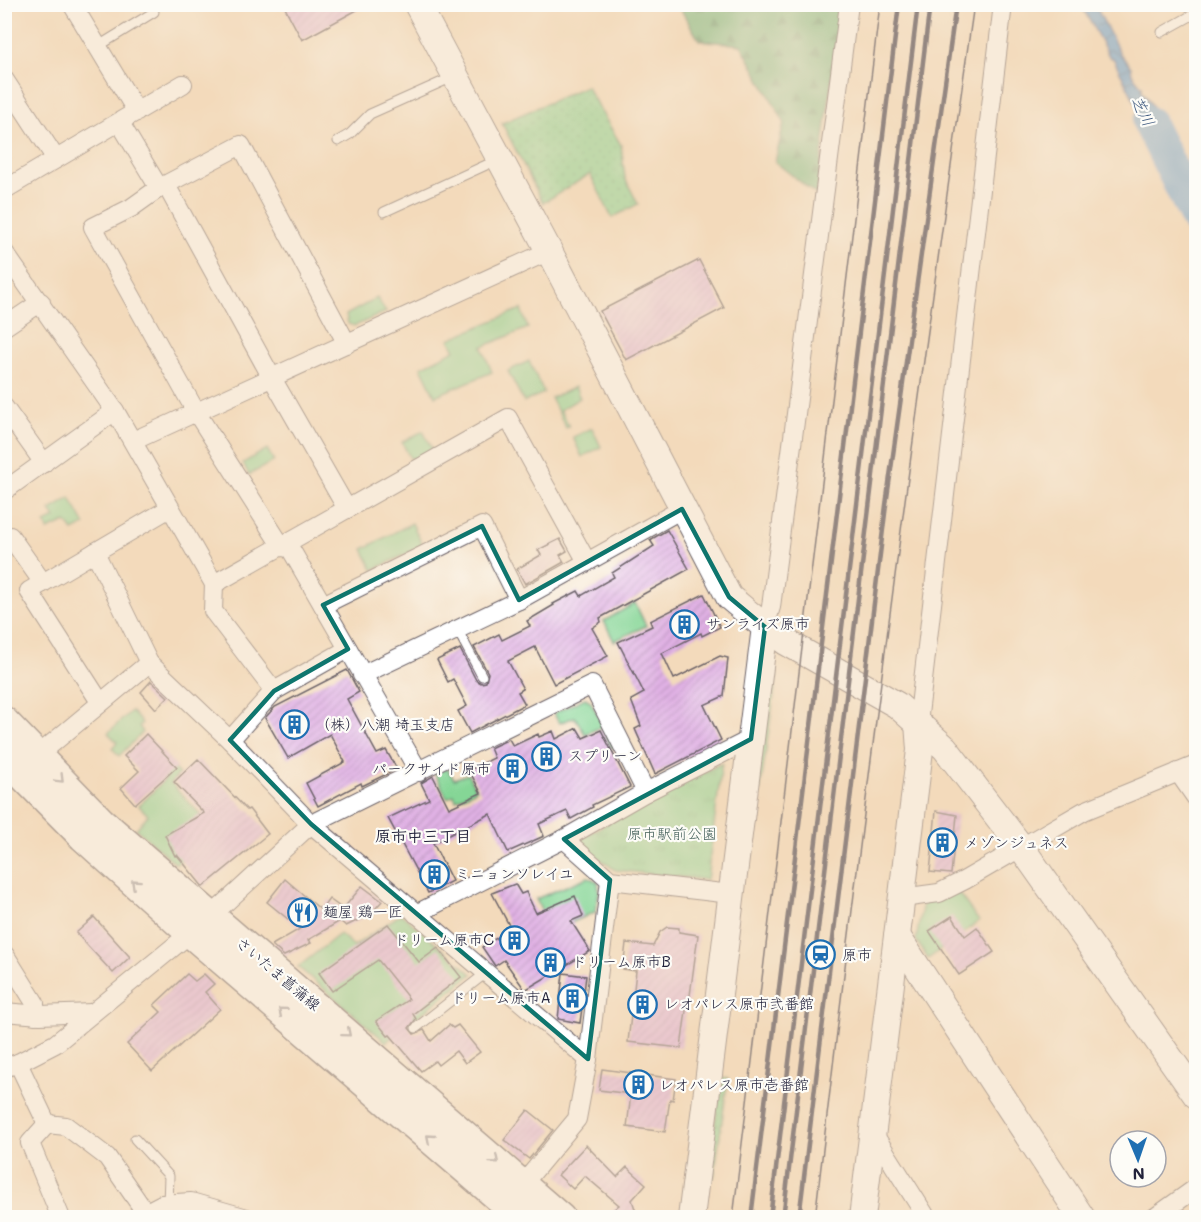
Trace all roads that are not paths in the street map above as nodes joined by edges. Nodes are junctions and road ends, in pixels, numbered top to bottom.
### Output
1 (72, 4) edge
2 (417, 4) edge
3 (849, 4) edge
4 (1003, 4) edge
5 (154, 12) dead end
6 (1197, 14) edge
7 (1162, 32) dead end
8 (97, 47) junction
9 (455, 76) junction
10 (4, 79) edge
11 (183, 84) dead end
12 (137, 112) junction
13 (120, 123) junction
14 (338, 141) dead end
15 (56, 159) junction
16 (500, 159) junction
17 (162, 187) junction
18 (4, 190) edge
19 (384, 212) dead end
20 (549, 251) junction
21 (4, 252) edge
22 (41, 302) junction
23 (4, 327) edge
24 (347, 344) junction
25 (272, 378) junction
26 (4, 406) edge
27 (115, 411) junction
28 (196, 412) junction
29 (133, 441) junction
30 (44, 463) junction
31 (4, 491) edge
32 (170, 508) junction
33 (347, 508) junction
34 (682, 509) junction
35 (4, 539) edge
36 (282, 547) junction
37 (95, 552) junction
38 (587, 562) junction
39 (42, 583) junction
40 (214, 584) junction
41 (519, 600) junction
42 (323, 605) junction
43 (765, 627) junction
44 (457, 629) junction
45 (348, 649) junction
46 (149, 663) junction
47 (362, 675) junction
48 (482, 676) dead end
49 (273, 691) junction
50 (100, 702) junction
51 (4, 721) edge
52 (918, 723) junction
53 (751, 739) junction
54 (230, 740) junction
55 (37, 756) junction
56 (4, 757) edge
57 (1197, 765) edge
58 (419, 772) junction
59 (1178, 772) junction
60 (646, 792) junction
61 (1197, 798) edge
62 (311, 824) junction
63 (564, 839) junction
64 (1021, 848) junction
65 (610, 880) junction
66 (731, 894) junction
67 (902, 898) junction
68 (416, 914) junction
69 (200, 925) junction
70 (897, 936) junction
71 (5, 955) edge
72 (486, 973) junction
73 (4, 1012) edge
74 (92, 1013) junction
75 (35, 1015) junction
76 (416, 1028) dead end
77 (588, 1059) junction
78 (11, 1065) edge
79 (1197, 1095) edge
80 (47, 1124) junction
81 (872, 1131) junction
82 (135, 1139) dead end
83 (523, 1184) junction
84 (1197, 1188) edge
85 (168, 1204) junction
86 (140, 1215) edge
87 (61, 1218) edge
88 (247, 1218) edge
89 (522, 1218) edge
90 (561, 1218) edge
91 (691, 1218) edge
92 (862, 1218) edge
93 (927, 1218) edge
94 (1082, 1218) edge
95 (1154, 1218) edge

1 - 8 street
2 - 9 street
3 - 43 street
4 - 52 street
5 - 8 lane
6 - 7 lane
8 - 12 street
9 - 14 lane
9 - 16 street
10 - 15 street
11 - 12 street
12 - 13 street
13 - 15 street
13 - 17 street
15 - 18 street
16 - 19 lane
16 - 20 street
17 - 24 street
17 - 25 street
17 - 28 street
20 - 24 street
20 - 34 street
21 - 22 street
22 - 23 street
22 - 27 street
24 - 25 street
25 - 28 street
25 - 33 street
26 - 30 street
27 - 29 street
27 - 30 street
28 - 29 street
28 - 36 street
29 - 32 street
30 - 31 street
32 - 37 street
32 - 40 street
33 - 36 street
33 - 38 street
34 - 38 street
34 - 43 street
35 - 39 street
36 - 40 street
36 - 42 street
37 - 39 street
37 - 46 street
38 - 41 street
39 - 50 street
40 - 49 street
41 - 42 street
41 - 44 street
42 - 45 street
43 - 52 street
43 - 53 street
44 - 47 street
44 - 48 lane
45 - 47 street
45 - 49 street
46 - 50 street
46 - 54 street
47 - 58 street
49 - 54 street
50 - 55 street
51 - 55 main road, さいたま菖蒲線
52 - 64 street
52 - 67 street
53 - 60 street
53 - 66 street
54 - 62 street
55 -> 69 main road, さいたま菖蒲線
69 -> 56 main road, さいたま菖蒲線
57 - 59 street
58 - 60 street
58 - 62 street
59 - 61 street
59 - 64 street
60 - 63 street
62 - 68 street
62 - 69 street
63 - 65 street
63 - 68 street
64 - 67 street
64 - 79 street
65 - 66 street
65 - 77 street
66 - 91 street
67 - 70 street
68 - 72 street
69 - 74 street
69 -> 83 main road, さいたま菖蒲線
89 -> 69 main road, さいたま菖蒲線
70 - 81 street
70 - 94 street
71 - 75 street
72 - 76 lane
72 - 77 street
73 - 75 street
74 - 75 street
74 - 78 street
77 - 83 street
78 - 80 street
80 - 86 street
80 - 87 street
81 - 92 street
81 - 93 street
82 - 85 lane
83 - 90 main road, さいたま菖蒲線
84 - 95 street
85 - 86 street
85 - 88 street

